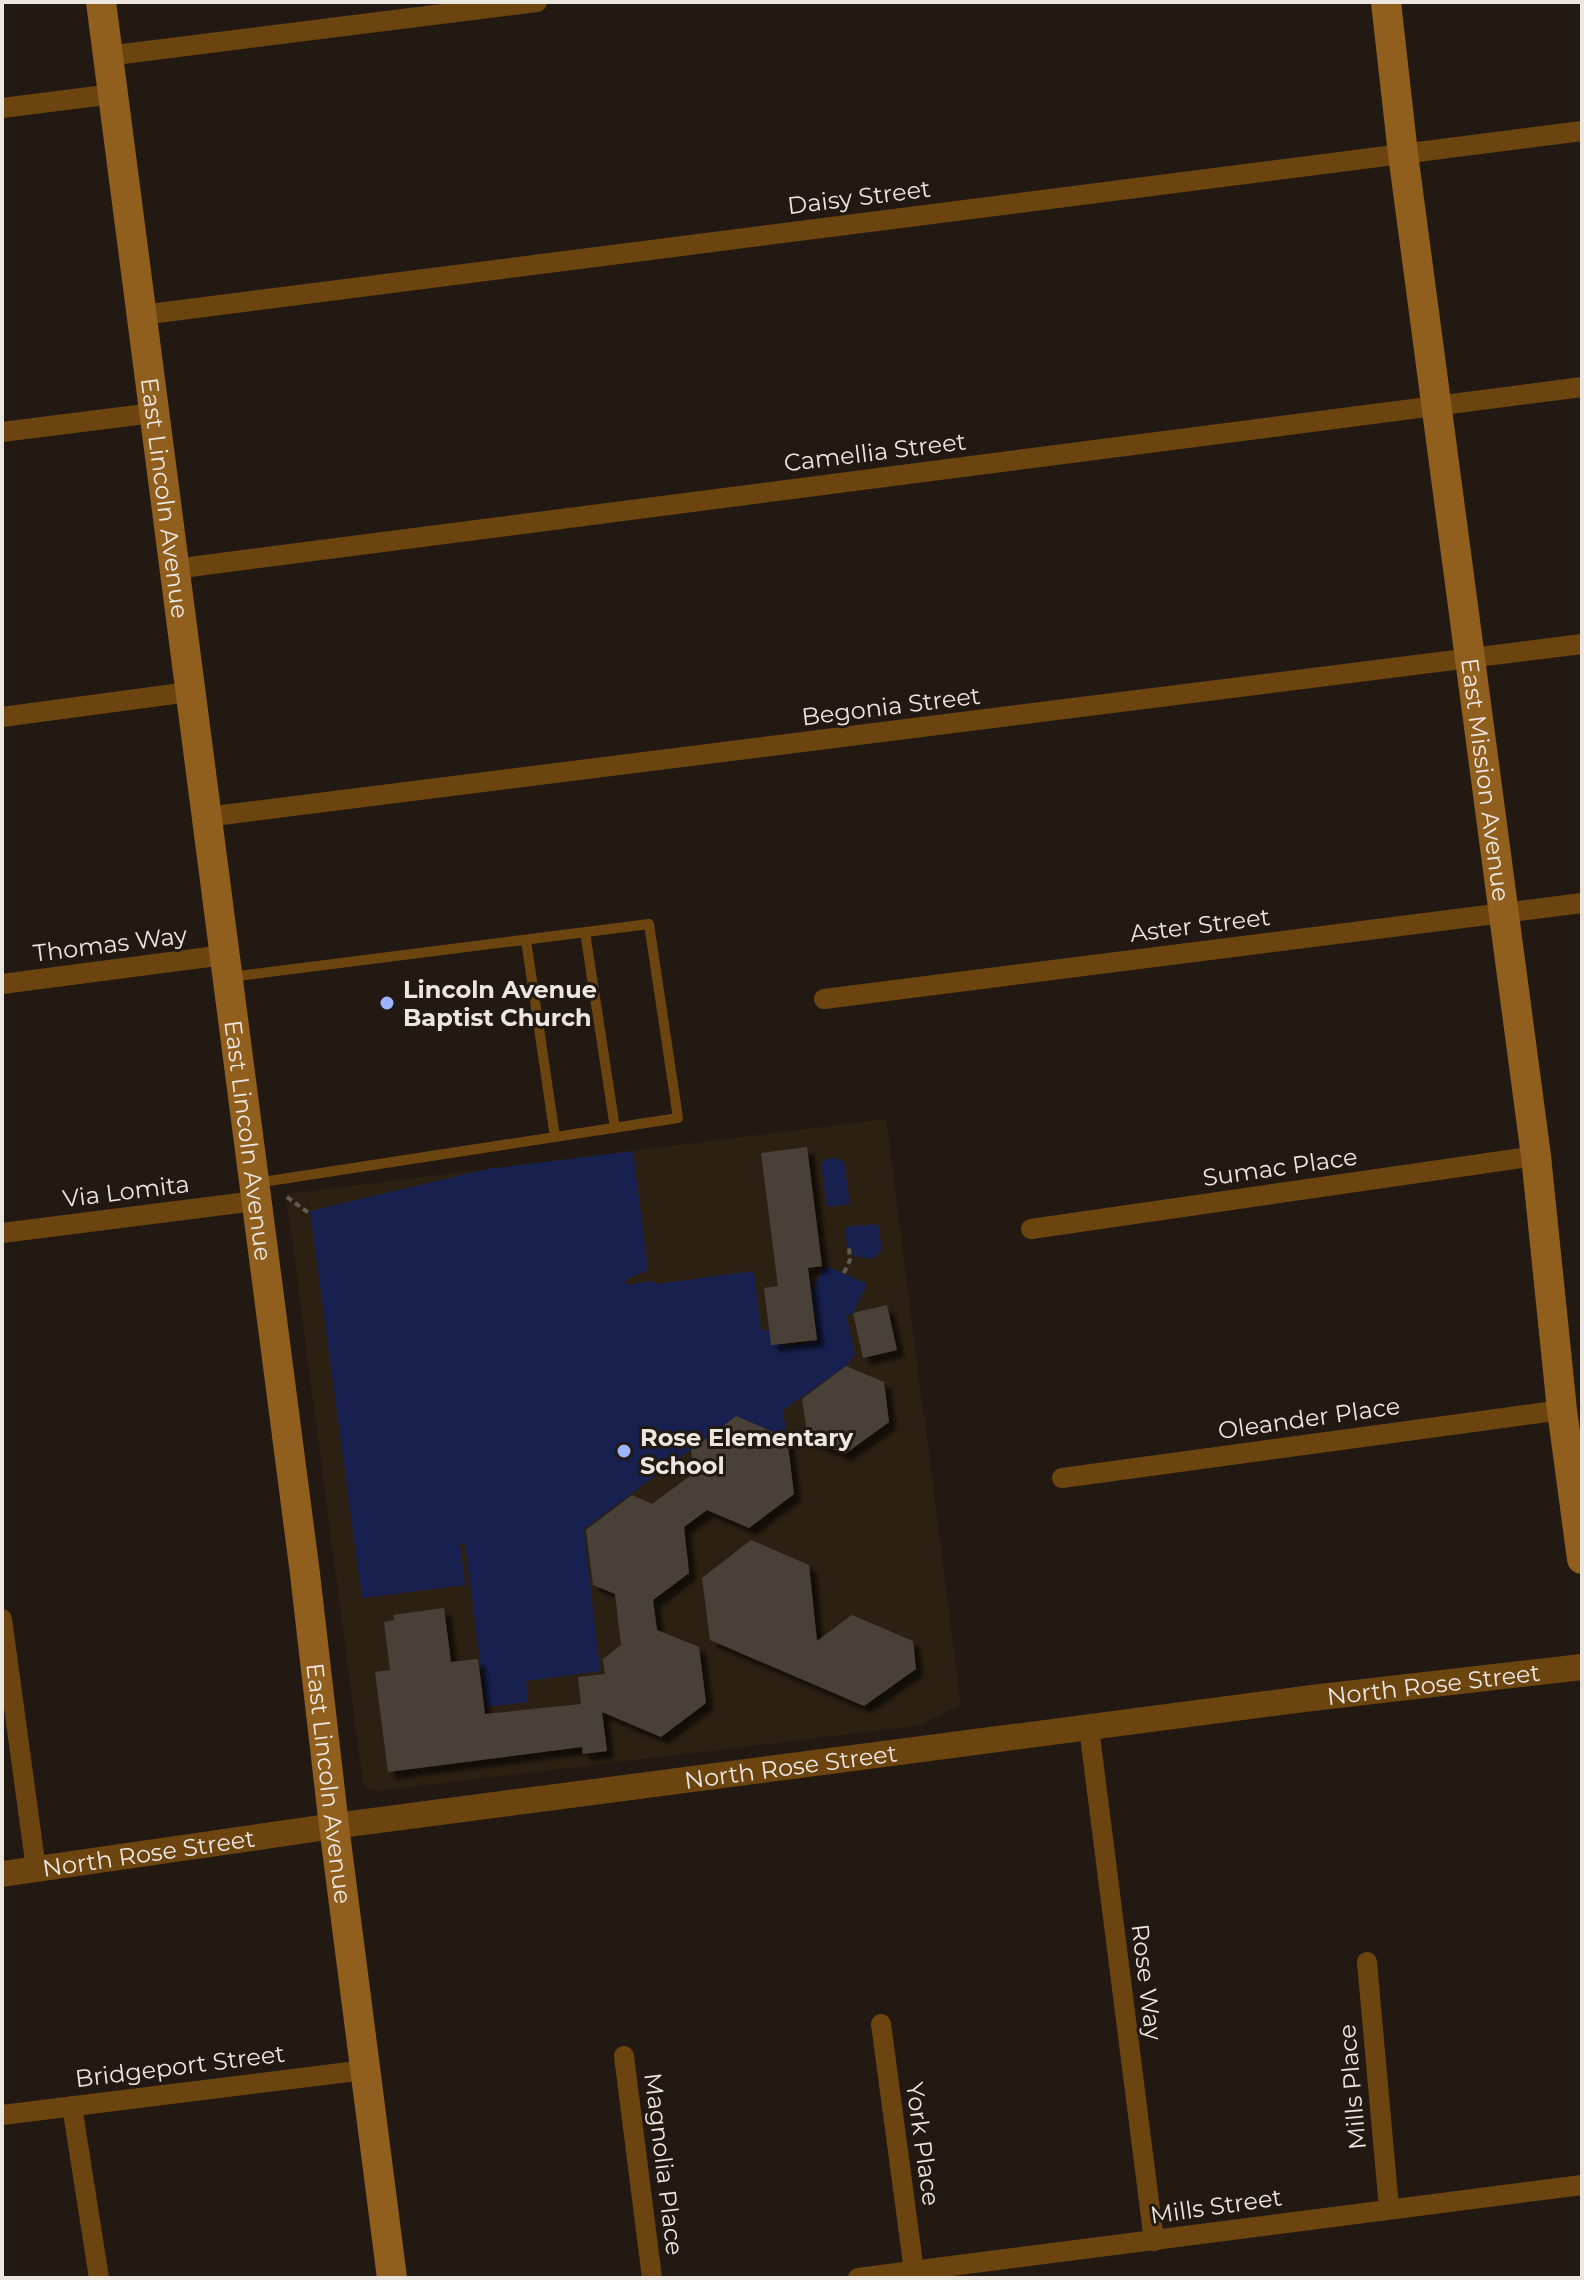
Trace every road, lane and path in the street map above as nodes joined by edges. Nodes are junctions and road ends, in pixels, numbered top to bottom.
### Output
1 (101, 2) edge
2 (537, 2) edge
3 (1386, 2) edge
4 (107, 56) junction
5 (113, 94) junction
6 (2, 108) edge
7 (1582, 131) edge
8 (1403, 154) junction
9 (142, 315) junction
10 (1582, 387) edge
11 (1437, 406) junction
12 (153, 413) junction
13 (2, 432) edge
14 (174, 569) junction
15 (1582, 644) edge
16 (1472, 659) junction
17 (189, 692) junction
18 (2, 717) edge
19 (206, 817) junction
20 (1582, 903) edge
21 (1502, 913) junction
22 (585, 932) junction
23 (526, 940) junction
24 (226, 966) junction
25 (2, 984) edge
26 (824, 999) dead end
27 (615, 1128) junction
28 (555, 1137) junction
29 (1536, 1156) junction
30 (255, 1192) junction
31 (287, 1197) dead end
32 (310, 1214) dead end
33 (1031, 1229) dead end
34 (2, 1233) edge
35 (849, 1248) dead end
36 (844, 1273) dead end
37 (1562, 1410) junction
38 (1062, 1478) dead end
39 (1582, 1559) edge
40 (2, 1619) edge
41 (1582, 1667) edge
42 (1089, 1728) junction
43 (334, 1826) junction
44 (36, 1869) junction
45 (2, 1874) edge
46 (1367, 1962) dead end
47 (881, 2024) dead end
48 (624, 2056) dead end
49 (365, 2070) junction
50 (72, 2106) junction
51 (2, 2115) edge
52 (1582, 2185) edge
53 (1389, 2208) junction
54 (1154, 2241) junction
55 (914, 2271) junction
56 (99, 2278) edge
57 (392, 2278) edge
58 (652, 2278) edge
59 (858, 2278) edge

1 - 4 main road, East Lincoln Avenue
2 - 4 street
3 - 8 main road, East Mission Avenue
4 - 5 main road, East Lincoln Avenue
5 - 6 street
5 - 9 main road, East Lincoln Avenue
7 - 8 street, Daisy Street
8 - 9 street, Daisy Street
8 - 11 main road, East Mission Avenue
9 - 12 main road, East Lincoln Avenue
10 - 11 street, Camellia Street
11 - 14 street, Camellia Street
11 - 16 main road, East Mission Avenue
12 - 13 street
12 - 14 main road, East Lincoln Avenue
14 - 17 main road, East Lincoln Avenue
15 - 16 street, Begonia Street
16 - 19 street, Begonia Street
16 - 21 main road, East Mission Avenue
17 - 18 street
17 - 19 main road, East Lincoln Avenue
19 - 24 main road, East Lincoln Avenue
20 - 21 street, Aster Street
21 - 26 street, Aster Street
21 - 29 main road, East Mission Avenue
22 - 23 lane
22 - 27 lane
22 - 27 lane
23 - 24 lane
23 - 28 lane
24 - 25 street, Thomas Way
24 - 30 main road, East Lincoln Avenue
27 - 28 lane
28 - 30 lane
29 - 33 street, Sumac Place
29 - 37 main road, East Mission Avenue
30 - 34 street, Via Lomita
30 - 43 main road, East Lincoln Avenue
31 - 32 path
35 - 36 path
37 - 38 street, Oleander Place
37 - 39 main road, East Mission Avenue
40 - 44 street
41 - 42 street, North Rose Street
42 - 43 street, North Rose Street
42 - 54 street, Rose Way
43 - 44 street, North Rose Street
43 - 49 main road, East Lincoln Avenue
44 - 45 street, North Rose Street
46 - 53 street, Mills Place
47 - 55 street, York Place
48 - 58 street, Magnolia Place
49 - 50 street, Bridgeport Street
49 - 57 main road, East Lincoln Avenue
50 - 51 street, Bridgeport Street
50 - 56 street
52 - 53 street, Mills Street
53 - 54 street, Mills Street
54 - 55 street, Mills Street
55 - 59 street, Mills Street

